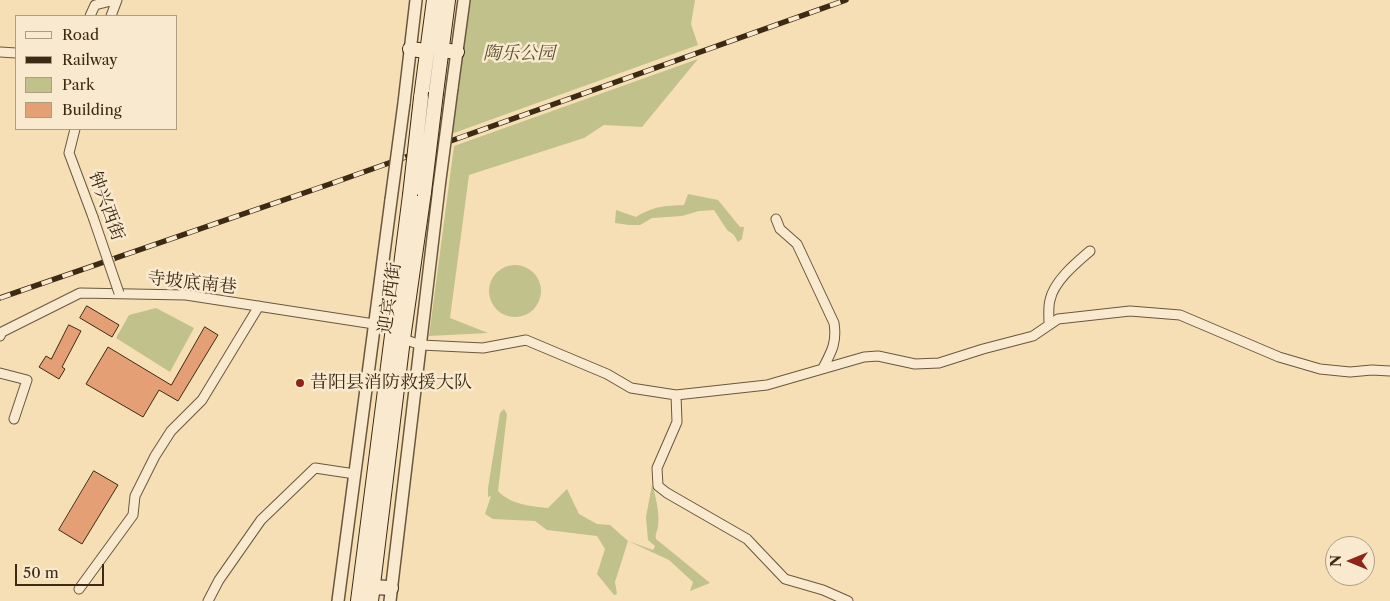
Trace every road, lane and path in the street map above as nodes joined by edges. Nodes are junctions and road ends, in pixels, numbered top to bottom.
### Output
1 (116, 0) edge
2 (416, 0) edge
3 (434, 0) edge
4 (448, 0) edge
5 (464, 0) edge
6 (90, 15) edge
7 (111, 15) edge
8 (410, 49) junction
9 (434, 51) junction
10 (0, 52) edge
11 (457, 52) junction
12 (15, 53) edge
13 (75, 130) edge
14 (776, 219) dead end
15 (1090, 251) dead end
16 (118, 293) junction
17 (259, 306) junction
18 (374, 324) junction
19 (1049, 324) junction
20 (392, 329) junction
21 (0, 336) edge
22 (403, 339) junction
23 (421, 345) junction
24 (823, 368) junction
25 (1390, 371) edge
26 (0, 373) edge
27 (676, 395) junction
28 (14, 419) dead end
29 (355, 474) junction
30 (79, 589) dead end
31 (372, 594) edge
32 (390, 595) edge
33 (208, 601) edge
34 (338, 601) edge
35 (358, 601) edge
36 (848, 601) edge

1 - 6 street
1 - 7 street
2 - 8 street
3 - 9 main road, 迎宾西街
4 - 9 main road, 迎宾西街
5 - 11 street
8 - 9 main road
8 - 18 street, bridge
9 - 11 main road
9 - 20 main road, 迎宾西街, bridge
9 - 22 main road, 迎宾西街, bridge
10 - 12 street
11 - 23 street, bridge
13 - 16 street, 钟兴西街, bridge
14 - 24 street
15 - 19 street
16 - 17 street, 寺坡底南巷
16 - 21 street, 寺坡底南巷
17 - 18 street, 寺坡底南巷
17 - 30 street
18 - 20 street, 寺坡底南巷
18 - 29 street
19 - 24 street
19 - 25 street
20 - 22 main road
20 - 35 main road, 迎宾西街
22 - 23 street
22 - 31 main road, 迎宾西街
23 - 27 street
23 - 32 street
24 - 27 street
26 - 28 street
27 - 36 street
29 - 33 street
29 - 34 street
31 - 32 main road

